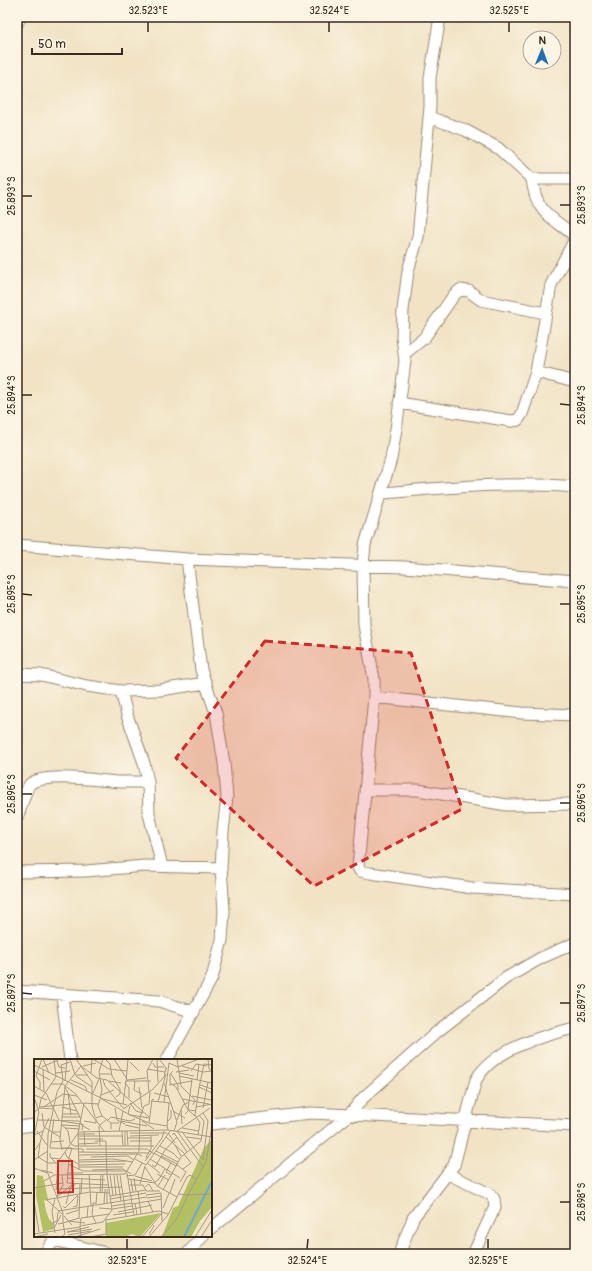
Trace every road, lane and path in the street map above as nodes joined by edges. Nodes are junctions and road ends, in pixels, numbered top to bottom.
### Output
1 (20, 17) edge
2 (440, 17) edge
3 (17, 24) edge
4 (429, 117) junction
5 (532, 179) junction
6 (575, 179) edge
7 (575, 237) edge
8 (545, 313) junction
9 (404, 354) junction
10 (536, 372) junction
11 (575, 382) edge
12 (400, 403) junction
13 (575, 487) edge
14 (382, 493) junction
15 (17, 545) edge
16 (187, 559) junction
17 (364, 565) junction
18 (575, 581) edge
19 (17, 674) edge
20 (206, 683) junction
21 (121, 691) junction
22 (374, 697) junction
23 (575, 715) edge
24 (148, 782) junction
25 (365, 790) junction
26 (575, 804) edge
27 (17, 818) edge
28 (162, 866) junction
29 (221, 868) junction
30 (17, 872) edge
31 (575, 894) edge
32 (575, 943) edge
33 (17, 991) edge
34 (62, 995) junction
35 (194, 1012) junction
36 (575, 1028) edge
37 (70, 1059) edge
38 (168, 1059) edge
39 (349, 1115) junction
40 (465, 1121) junction
41 (212, 1124) edge
42 (34, 1126) edge
43 (575, 1126) edge
44 (17, 1127) edge
45 (448, 1174) junction
46 (212, 1228) edge
47 (202, 1237) edge
48 (55, 1238) edge
49 (44, 1254) edge
50 (109, 1254) edge
51 (187, 1254) edge
52 (399, 1254) edge
53 (473, 1254) edge

1 - 3 street
2 - 4 street
4 - 5 street
4 - 9 street
5 - 6 street
5 - 7 street
7 - 8 street
8 - 9 street
8 - 10 street
9 - 12 street
10 - 11 street
10 - 12 street
12 - 14 street
13 - 14 street
14 - 17 street
15 - 16 street
16 - 17 street
16 - 20 street
17 - 18 street
17 - 22 street
19 - 21 street
20 - 21 street
20 - 29 street
21 - 24 street
22 - 23 street
22 - 25 street
24 - 27 street
24 - 28 street
25 - 26 street
25 - 31 street
28 - 29 street
28 - 30 street
29 - 35 street
32 - 39 street
33 - 34 street
34 - 35 street
34 - 37 street
35 - 38 street
36 - 40 street
39 - 40 street
39 - 41 street
39 - 46 street
40 - 43 street
40 - 45 street
42 - 44 street
45 - 52 street
45 - 53 street
47 - 51 street
48 - 49 street
48 - 50 street

